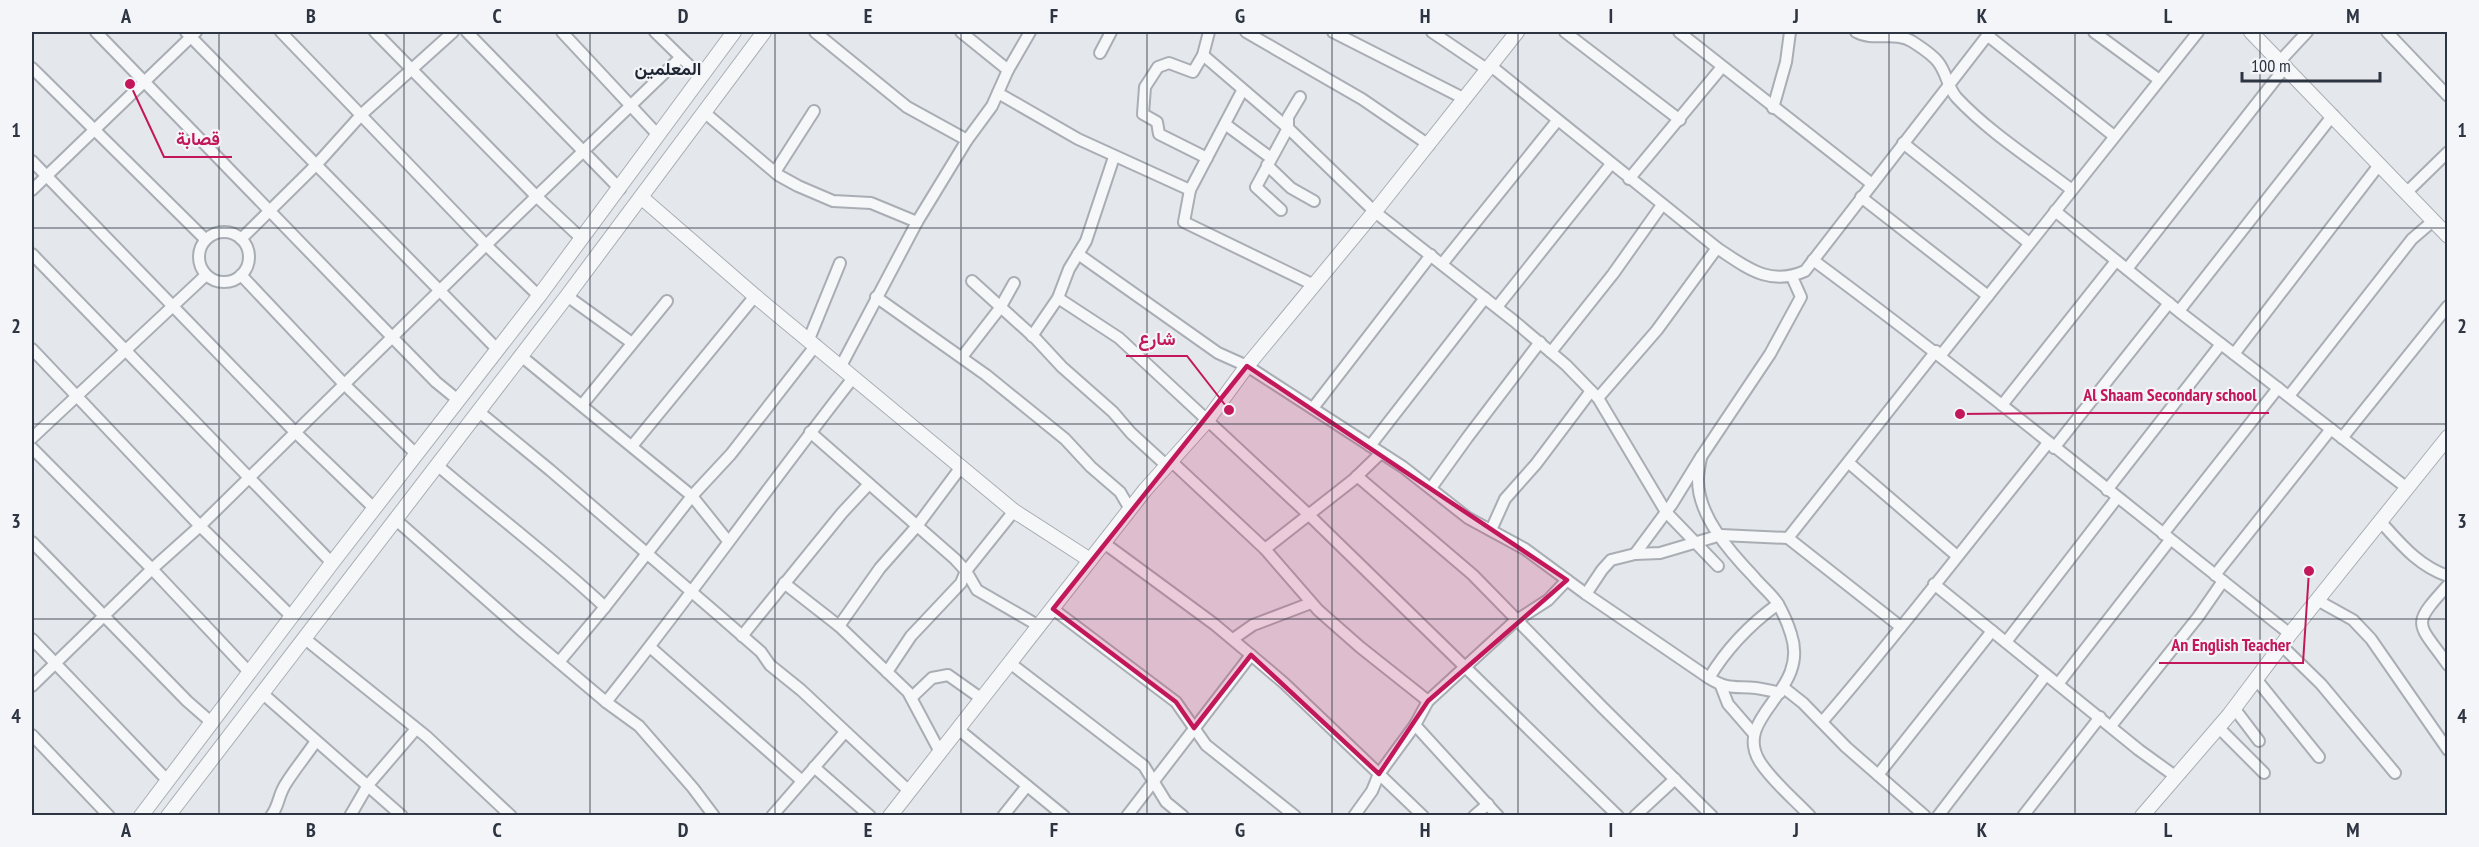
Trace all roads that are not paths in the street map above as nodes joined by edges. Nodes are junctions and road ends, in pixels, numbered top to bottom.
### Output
1 (96, 32) edge
2 (280, 32) edge
3 (375, 32) edge
4 (453, 32) edge
5 (467, 32) edge
6 (562, 32) edge
7 (655, 32) edge
8 (734, 32) edge
9 (764, 32) edge
10 (815, 32) edge
11 (961, 32) edge
12 (1030, 32) edge
13 (1111, 32) edge
14 (1214, 32) edge
15 (1246, 32) edge
16 (1333, 32) edge
17 (1432, 32) edge
18 (1517, 32) edge
19 (1565, 32) edge
20 (1678, 32) edge
21 (1790, 32) edge
22 (1856, 32) edge
23 (2094, 32) edge
24 (2198, 32) edge
25 (2251, 32) edge
26 (2307, 32) edge
27 (2387, 32) edge
28 (191, 33) edge
29 (1989, 33) edge
30 (1100, 53) dead end
31 (1203, 55) junction
32 (681, 58) junction
33 (2283, 63) junction
34 (1722, 67) junction
35 (32, 68) edge
36 (411, 68) junction
37 (1489, 68) junction
38 (1008, 70) junction
39 (700, 77) junction
40 (2158, 79) junction
41 (144, 84) junction
42 (1948, 86) junction
43 (1242, 91) junction
44 (998, 93) junction
45 (2448, 96) edge
46 (1300, 98) dead end
47 (1465, 99) junction
48 (631, 104) junction
49 (1773, 108) junction
50 (814, 111) dead end
51 (704, 112) junction
52 (362, 114) junction
53 (2333, 115) junction
54 (1680, 120) junction
55 (1557, 121) junction
56 (1226, 124) junction
57 (1288, 128) junction
58 (94, 130) junction
59 (658, 135) junction
60 (2114, 136) junction
61 (967, 140) junction
62 (1903, 143) junction
63 (1428, 145) junction
64 (583, 152) junction
65 (2448, 152) edge
66 (1114, 157) junction
67 (1207, 158) junction
68 (32, 161) edge
69 (1269, 162) junction
70 (317, 164) junction
71 (1611, 164) junction
72 (2379, 165) junction
73 (775, 172) junction
74 (46, 176) junction
75 (1629, 178) junction
76 (1872, 184) junction
77 (620, 189) junction
78 (2072, 189) junction
79 (32, 190) edge
80 (1190, 190) junction
81 (2406, 192) junction
82 (536, 196) junction
83 (641, 197) junction
84 (1861, 197) junction
85 (1314, 201) dead end
86 (1662, 205) junction
87 (269, 210) junction
88 (1281, 210) dead end
89 (2055, 211) junction
90 (1375, 212) junction
91 (2433, 221) junction
92 (917, 222) junction
93 (2448, 236) edge
94 (206, 239) junction
95 (241, 239) junction
96 (582, 239) junction
97 (2030, 243) junction
98 (486, 245) junction
99 (1717, 248) junction
100 (32, 254) edge
101 (1078, 254) junction
102 (1431, 255) junction
103 (1813, 260) junction
104 (2116, 261) junction
105 (840, 263) dead end
106 (1442, 264) junction
107 (2127, 269) junction
108 (206, 275) junction
109 (242, 275) junction
110 (1792, 277) junction
111 (972, 281) dead end
112 (1014, 283) dead end
113 (1314, 285) junction
114 (438, 291) junction
115 (539, 296) junction
116 (567, 296) junction
117 (755, 296) junction
118 (1988, 296) junction
119 (876, 297) junction
120 (1058, 298) junction
121 (1485, 298) junction
122 (667, 301) dead end
123 (2169, 303) junction
124 (173, 304) junction
125 (2448, 306) edge
126 (1497, 307) junction
127 (1000, 308) junction
128 (2179, 311) junction
129 (525, 314) junction
130 (543, 327) junction
131 (1032, 336) junction
132 (392, 337) junction
133 (812, 342) junction
134 (1540, 342) junction
135 (632, 343) junction
136 (2221, 344) junction
137 (32, 349) edge
138 (126, 349) junction
139 (497, 350) junction
140 (1551, 352) junction
141 (1938, 353) junction
142 (2234, 354) junction
143 (521, 356) junction
144 (962, 357) junction
145 (841, 366) junction
146 (1247, 366) junction
147 (853, 378) junction
148 (344, 384) junction
149 (2278, 388) junction
150 (77, 395) junction
151 (1595, 395) junction
152 (2289, 396) junction
153 (458, 400) junction
154 (582, 405) junction
155 (2001, 405) junction
156 (1313, 408) junction
157 (478, 411) junction
158 (1206, 422) junction
159 (2331, 429) junction
160 (295, 432) junction
161 (810, 432) junction
162 (2448, 437) edge
163 (32, 438) edge
164 (2342, 438) junction
165 (632, 446) junction
166 (1370, 446) junction
167 (2051, 446) junction
168 (32, 448) edge
169 (1381, 453) junction
170 (416, 454) junction
171 (1701, 457) junction
172 (1849, 463) junction
173 (1169, 464) junction
174 (437, 465) junction
175 (961, 467) junction
176 (1358, 476) junction
177 (249, 479) junction
178 (869, 484) junction
179 (1431, 488) junction
180 (2406, 488) junction
181 (2107, 490) junction
182 (692, 496) junction
183 (2117, 498) junction
184 (374, 508) junction
185 (1130, 509) junction
186 (1014, 510) junction
187 (1666, 513) junction
188 (1309, 515) junction
189 (395, 519) junction
190 (2380, 521) junction
191 (917, 525) junction
192 (200, 526) junction
193 (1491, 530) junction
194 (1721, 535) junction
195 (2167, 537) junction
196 (1788, 538) junction
197 (728, 541) junction
198 (32, 542) edge
199 (1104, 543) junction
200 (1694, 543) junction
201 (1265, 549) junction
202 (648, 552) junction
203 (1635, 554) junction
204 (1957, 555) junction
205 (1090, 560) junction
206 (332, 562) junction
207 (1718, 566) dead end
208 (152, 569) junction
209 (966, 571) junction
210 (2448, 576) edge
211 (2219, 578) junction
212 (1567, 580) junction
213 (784, 583) junction
214 (1934, 584) junction
215 (2448, 585) edge
216 (691, 591) junction
217 (1586, 594) junction
218 (2317, 600) junction
219 (1311, 603) junction
220 (1778, 604) junction
221 (605, 608) junction
222 (1053, 609) junction
223 (103, 616) junction
224 (291, 616) junction
225 (1518, 620) junction
226 (839, 626) junction
227 (1039, 626) junction
228 (1901, 627) junction
229 (1992, 631) junction
230 (742, 636) junction
231 (304, 638) junction
232 (32, 639) edge
233 (1233, 639) junction
234 (2286, 639) junction
235 (2006, 642) junction
236 (650, 647) junction
237 (1251, 655) junction
238 (559, 662) junction
239 (54, 663) junction
240 (1010, 663) junction
241 (2448, 665) edge
242 (1466, 666) junction
243 (249, 672) junction
244 (887, 672) junction
245 (2046, 675) junction
246 (1708, 678) junction
247 (2256, 679) junction
248 (2058, 684) junction
249 (32, 686) edge
250 (1722, 686) junction
251 (1782, 690) junction
252 (262, 693) junction
253 (912, 697) junction
254 (982, 699) junction
255 (1428, 701) junction
256 (606, 702) junction
257 (2234, 708) junction
258 (2100, 717) junction
259 (212, 722) junction
260 (1822, 722) junction
261 (1415, 725) junction
262 (2111, 726) junction
263 (2218, 727) junction
264 (1194, 728) junction
265 (416, 729) junction
266 (958, 729) junction
267 (845, 732) junction
268 (1754, 734) junction
269 (32, 735) edge
270 (316, 741) junction
271 (2259, 741) dead end
272 (2448, 750) edge
273 (940, 752) junction
274 (2319, 757) dead end
275 (814, 766) junction
276 (2264, 773) dead end
277 (2395, 773) dead end
278 (1379, 774) junction
279 (1878, 775) junction
280 (2175, 776) junction
281 (1675, 779) junction
282 (801, 780) junction
283 (168, 781) junction
284 (1153, 781) junction
285 (368, 785) junction
286 (1027, 786) junction
287 (909, 790) junction
288 (1488, 804) junction
289 (143, 814) edge
290 (110, 816) edge
291 (163, 816) edge
292 (168, 816) edge
293 (271, 816) edge
294 (350, 816) edge
295 (402, 816) edge
296 (511, 816) edge
297 (714, 816) edge
298 (772, 816) edge
299 (870, 816) edge
300 (890, 816) edge
301 (1004, 816) edge
302 (1064, 816) edge
303 (1127, 816) edge
304 (1184, 816) edge
305 (1295, 816) edge
306 (1354, 816) edge
307 (1423, 816) edge
308 (1474, 816) edge
309 (1498, 816) edge
310 (1618, 816) edge
311 (1635, 816) edge
312 (1712, 816) edge
313 (1810, 816) edge
314 (1925, 816) edge
315 (1938, 816) edge
316 (2023, 816) edge
317 (2142, 816) edge

1 - 41 street
2 - 52 street
3 - 36 street
4 - 36 street
5 - 64 street
6 - 48 street
7 - 32 street
8 - 39 street
9 - 51 street
10 - 61 street
11 - 38 street
12 - 38 street
13 - 30 street
14 - 31 street
15 - 63 street
16 - 47 street
17 - 37 street
18 - 37 street
19 - 54 street
20 - 34 street
21 - 49 street
22 - 42 street
23 - 40 street
24 - 40 street
25 - 33 street
26 - 33 street
27 - 45 street
28 - 41 street
28 - 70 street
29 - 42 street
29 - 60 street
31 - 43 street
31 - 67 street
32 - 39 street
32 - 48 street
33 - 53 street
33 - 107 street
34 - 49 street
34 - 54 street
35 - 58 street
36 - 52 street
36 - 82 street
37 - 47 street
37 - 55 street
38 - 44 street
39 - 59 street
40 - 60 street
41 - 58 street
41 - 87 street
42 - 62 street
42 - 78 street
43 - 56 street
43 - 57 street
44 - 61 street
44 - 66 street
46 - 57 street
47 - 63 street
48 - 59 street
48 - 64 street
49 - 76 street
50 - 73 street
51 - 73 street
51 - 83 street
52 - 70 street
52 - 98 street
53 - 72 street
53 - 128 street
54 - 75 street
55 - 71 street
55 - 106 street
56 - 67 street
56 - 69 street
57 - 69 street
57 - 90 street
58 - 74 street
58 - 94 street
59 - 77 street
60 - 78 street
61 - 92 street
62 - 76 street
62 - 97 street
63 - 90 street
64 - 77 street
64 - 82 street
65 - 81 street
66 - 80 street
66 - 101 street
67 - 80 street
68 - 74 street
69 - 85 street
69 - 88 street
70 - 87 street
70 - 114 street
71 - 75 street
71 - 126 street
72 - 81 street
72 - 142 street
73 - 92 street
74 - 79 street
74 - 124 street
75 - 86 street
76 - 84 street
77 - 96 street
78 - 89 street
80 - 113 street
81 - 91 street
82 - 96 street
82 - 98 street
83 - 116 street
83 - 117 street
84 - 103 street
84 - 118 street
86 - 99 street
86 - 140 street
87 - 95 street
87 - 132 street
89 - 97 street
89 - 104 street
90 - 102 street
90 - 113 street
91 - 93 street
91 - 152 street
92 - 119 street
94 - 95 street
94 - 108 street
95 - 109 street
96 - 115 street
97 - 118 street
98 - 114 street
98 - 115 street
99 - 110 street
99 - 151 street
100 - 138 street
101 - 120 street
101 - 146 street
102 - 106 street
102 - 156 street
103 - 110 street
103 - 141 street
104 - 107 street
104 - 155 street
105 - 133 street
106 - 121 street
107 - 123 street
108 - 109 street
108 - 124 street
109 - 148 street
110 - 171 street
111 - 127 street
112 - 127 street
113 - 146 street
114 - 132 street
114 - 139 street
115 - 129 street
116 - 130 street
116 - 135 street
117 - 133 street
117 - 165 street
118 - 141 street
119 - 144 street
119 - 145 street
120 - 131 street
120 - 158 street
121 - 126 street
121 - 166 street
122 - 135 street
123 - 128 street
123 - 167 street
124 - 138 street
124 - 160 street
125 - 164 street
126 - 134 street
127 - 131 street
127 - 144 street
128 - 136 street
129 - 130 street
129 - 139 street
130 - 143 street
131 - 173 street
132 - 148 street
132 - 153 street
133 - 145 street
133 - 182 street
134 - 140 street
134 - 179 street
135 - 154 street
136 - 142 street
136 - 181 street
137 - 150 street
138 - 150 street
138 - 177 street
139 - 153 street
140 - 151 street
141 - 155 street
141 - 172 street
142 - 149 street
143 - 154 street
143 - 157 street
144 - 185 street
145 - 147 street
146 - 156 street
146 - 158 street
147 - 161 street
147 - 175 street
148 - 160 street
148 - 170 street
149 - 152 street
149 - 195 street
150 - 163 street
150 - 192 street
151 - 187 street
151 - 193 street
152 - 159 street
153 - 170 street
154 - 165 street
155 - 167 street
156 - 166 street
157 - 174 street
157 - 202 street
158 - 173 street
158 - 188 street
159 - 164 street
159 - 211 street
160 - 177 street
160 - 184 street
161 - 178 street
161 - 197 street
162 - 180 street
164 - 180 street
165 - 182 street
166 - 169 street
167 - 181 street
167 - 204 street
168 - 208 street
169 - 176 street
169 - 179 street
170 - 184 street
171 - 187 street
171 - 194 street
172 - 196 street
172 - 204 street
173 - 185 street
173 - 201 street
174 - 189 street
174 - 221 street
175 - 186 street
175 - 191 street
176 - 188 street
176 - 225 street
177 - 192 street
177 - 206 street
178 - 191 street
178 - 213 street
179 - 193 street
180 - 190 street
181 - 183 street
182 - 197 street
182 - 202 street
183 - 195 street
183 - 235 street
184 - 206 street
185 - 199 street
186 - 205 street
186 - 209 street
187 - 200 street
187 - 203 street
188 - 201 street
188 - 242 street
189 - 231 street
189 - 238 street
190 - 210 street
190 - 218 street
191 - 209 street
191 - 226 street
192 - 208 street
192 - 224 street
193 - 212 street
194 - 196 street
194 - 200 street
194 - 220 street
195 - 211 street
195 - 248 street
196 - 228 street
197 - 216 street
198 - 223 street
199 - 205 street
199 - 233 street
200 - 203 street
200 - 207 street
201 - 219 street
202 - 216 street
202 - 221 street
203 - 217 street
204 - 214 street
205 - 222 street
206 - 224 street
208 - 223 street
208 - 243 street
209 - 227 street
209 - 244 street
211 - 234 street
211 - 262 street
212 - 217 street
212 - 225 street
213 - 226 street
213 - 230 street
214 - 228 street
214 - 229 street
215 - 241 street
216 - 230 street
216 - 236 street
217 - 246 street
218 - 234 street
218 - 272 street
219 - 233 street
219 - 255 street
220 - 246 street
220 - 251 street
221 - 238 street
222 - 227 street
222 - 264 street
223 - 239 street
223 - 259 street
224 - 243 street
225 - 242 street
225 - 281 street
226 - 244 street
227 - 240 street
228 - 260 street
229 - 235 street
229 - 279 street
230 - 267 street
231 - 252 street
231 - 265 street
232 - 239 street
233 - 237 street
234 - 247 street
234 - 277 street
235 - 245 street
236 - 256 street
236 - 282 street
237 - 264 street
237 - 278 street
238 - 256 street
239 - 249 street
239 - 283 street
240 - 254 street
240 - 284 street
242 - 255 street
242 - 310 street
243 - 259 street
244 - 253 street
245 - 248 street
245 - 315 street
246 - 250 street
247 - 257 street
247 - 274 street
248 - 258 street
250 - 251 street
250 - 268 street
251 - 260 street
251 - 268 street
252 - 270 street
252 - 292 street
253 - 254 street
253 - 273 street
254 - 266 street
255 - 261 street
256 - 297 street
257 - 263 street
257 - 271 street
258 - 262 street
258 - 316 street
259 - 283 street
260 - 279 street
261 - 278 street
261 - 288 street
262 - 280 street
263 - 276 street
263 - 280 street
264 - 284 street
264 - 305 street
265 - 285 street
265 - 296 street
266 - 273 street
266 - 286 street
267 - 275 street
267 - 287 street
268 - 313 street
269 - 290 street
270 - 285 street
270 - 293 street
273 - 287 street
275 - 282 street
275 - 299 street
278 - 306 street
278 - 307 street
279 - 314 street
280 - 317 street
281 - 311 street
281 - 312 street
282 - 298 street
283 - 289 street
284 - 303 street
284 - 304 street
285 - 294 street
285 - 295 street
286 - 301 street
286 - 302 street
287 - 300 street
288 - 308 street
288 - 309 street
289 - 291 street

